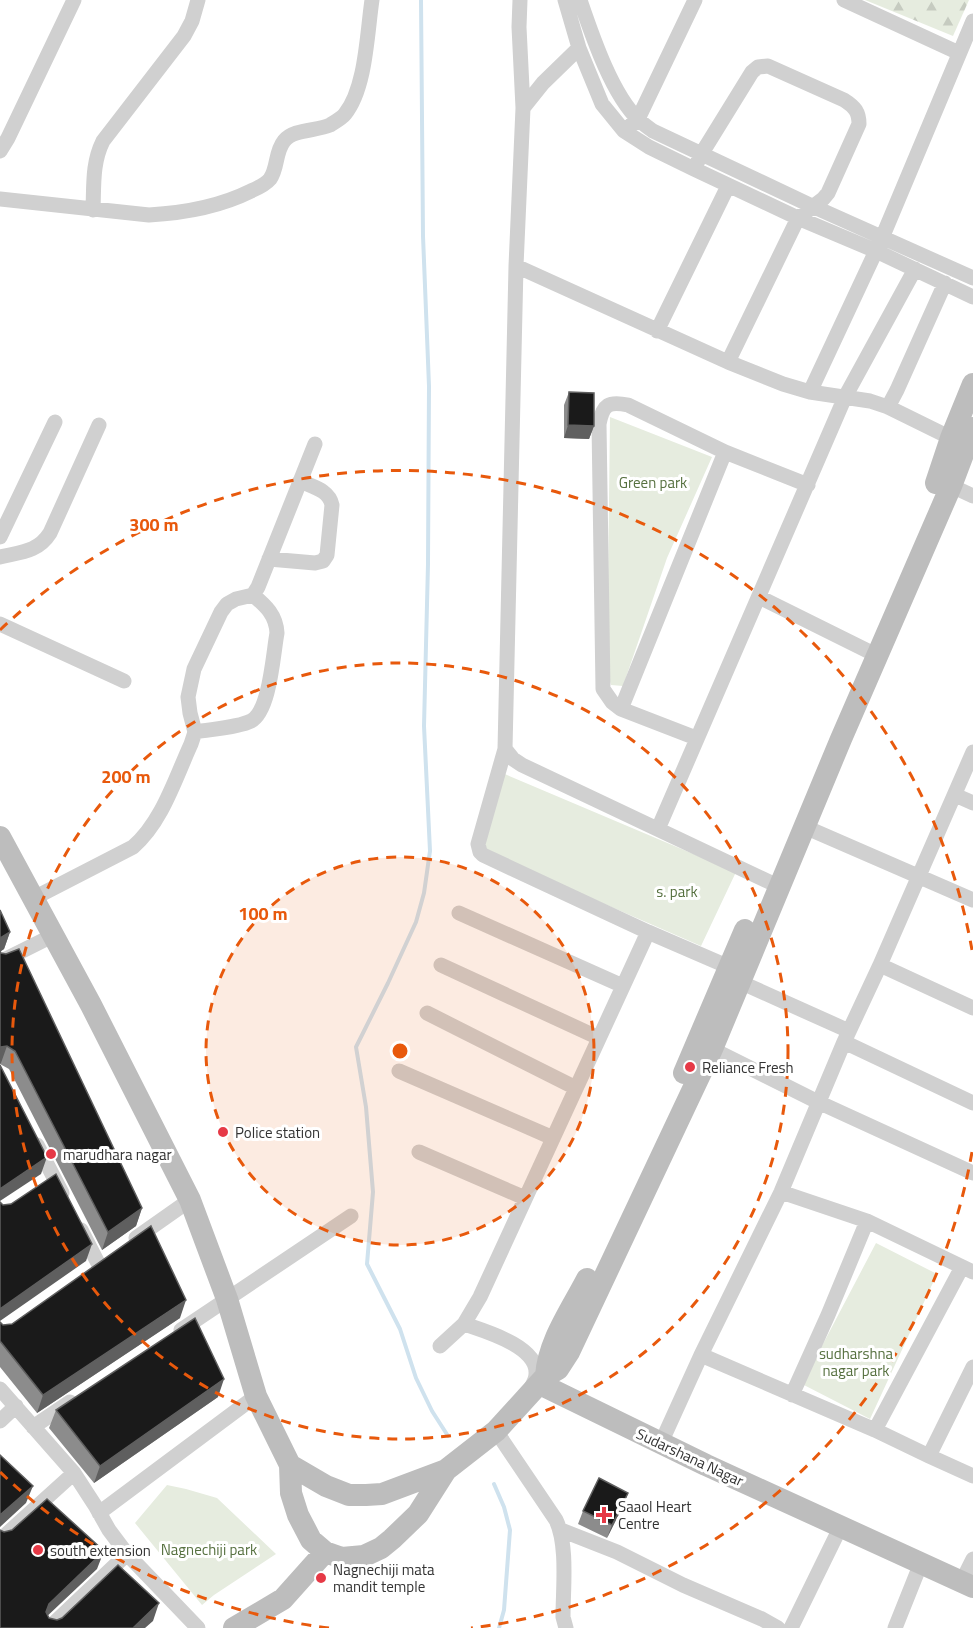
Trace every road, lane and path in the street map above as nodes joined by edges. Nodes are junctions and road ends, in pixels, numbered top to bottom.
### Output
1 (74, 0) edge
2 (198, 0) edge
3 (372, 0) edge
4 (520, 0) edge
5 (565, 0) edge
6 (580, 0) edge
7 (695, 0) edge
8 (844, 0) edge
9 (973, 21) edge
10 (579, 48) junction
11 (959, 53) junction
12 (523, 108) junction
13 (638, 119) junction
14 (624, 131) junction
15 (0, 151) edge
16 (702, 153) junction
17 (694, 169) junction
18 (728, 186) junction
19 (0, 199) edge
20 (812, 206) junction
21 (93, 210) junction
22 (798, 218) junction
23 (879, 244) junction
24 (516, 266) junction
25 (915, 269) junction
26 (973, 278) edge
27 (945, 283) junction
28 (973, 297) edge
29 (657, 331) junction
30 (728, 362) junction
31 (973, 384) edge
32 (810, 392) junction
33 (844, 397) junction
34 (888, 407) junction
35 (55, 422) dead end
36 (99, 425) dead end
37 (973, 428) edge
38 (951, 438) junction
39 (315, 444) dead end
40 (724, 452) junction
41 (300, 481) junction
42 (945, 483) junction
43 (808, 485) junction
44 (973, 496) edge
45 (0, 537) edge
46 (0, 557) edge
47 (269, 560) junction
48 (253, 595) junction
49 (759, 597) junction
50 (0, 624) edge
51 (872, 653) junction
52 (124, 681) dead end
53 (621, 709) junction
54 (195, 732) junction
55 (696, 738) junction
56 (505, 749) junction
57 (973, 752) edge
58 (955, 795) junction
59 (973, 803) edge
60 (805, 827) junction
61 (658, 829) junction
62 (0, 837) edge
63 (918, 876) junction
64 (773, 884) junction
65 (33, 898) junction
66 (973, 900) edge
67 (459, 913) dead end
68 (648, 932) junction
69 (54, 935) junction
70 (0, 962) edge
71 (441, 965) dead end
72 (880, 965) junction
73 (735, 974) junction
74 (623, 986) junction
75 (973, 1008) edge
76 (427, 1013) dead end
77 (846, 1036) junction
78 (599, 1038) junction
79 (712, 1049) junction
80 (399, 1071) dead end
81 (576, 1089) junction
82 (818, 1101) junction
83 (973, 1103) edge
84 (32, 1135) edge
85 (553, 1138) junction
86 (419, 1152) dead end
87 (973, 1173) edge
88 (781, 1192) junction
89 (525, 1198) junction
90 (190, 1200) junction
91 (351, 1216) dead end
92 (867, 1221) junction
93 (127, 1245) edge
94 (100, 1265) edge
95 (967, 1270) edge
96 (227, 1299) junction
97 (464, 1324) junction
98 (168, 1338) edge
99 (440, 1347) dead end
100 (701, 1355) junction
101 (973, 1367) edge
102 (538, 1385) junction
103 (0, 1389) edge
104 (81, 1395) edge
105 (792, 1395) junction
106 (256, 1396) junction
107 (16, 1406) junction
108 (0, 1421) edge
109 (33, 1427) junction
110 (875, 1430) junction
111 (496, 1431) junction
112 (661, 1443) junction
113 (928, 1456) junction
114 (290, 1465) junction
115 (446, 1470) junction
116 (74, 1473) junction
117 (973, 1476) edge
118 (99, 1513) junction
119 (841, 1526) junction
120 (561, 1530) junction
121 (0, 1540) edge
122 (325, 1552) junction
123 (127, 1554) junction
124 (973, 1559) edge
125 (921, 1563) junction
126 (967, 1584) edge
127 (49, 1628) edge
128 (198, 1628) edge
129 (234, 1628) edge
130 (566, 1628) edge
131 (778, 1628) edge
132 (791, 1628) edge
133 (895, 1628) edge

1 - 15 street
2 - 21 street
3 - 21 street
4 - 12 street
5 - 10 street
6 - 13 street
7 - 13 street
8 - 11 street
9 - 11 street
10 - 12 street
10 - 14 street
11 - 23 street
12 - 24 street
13 - 14 street
13 - 16 street
14 - 17 street
16 - 17 street
16 - 20 street
16 - 20 street
17 - 18 street
18 - 22 street
18 - 29 street
19 - 21 street
20 - 22 street
20 - 23 street
22 - 23 street
22 - 30 street
23 - 25 street
23 - 26 street
23 - 32 street
24 - 29 street
24 - 56 street
25 - 27 street
25 - 33 street
27 - 28 street
27 - 34 street
29 - 30 street
30 - 32 street
31 - 38 street
32 - 33 street
33 - 34 street
33 - 43 street
34 - 38 street
35 - 45 street
36 - 46 street
37 - 42 street
38 - 42 street
39 - 41 street
40 - 43 street
40 - 53 street
40 - 53 street
41 - 47 street
41 - 47 street
42 - 44 street
42 - 51 street
43 - 49 street
47 - 48 street
48 - 54 street
48 - 54 street
49 - 51 street
49 - 55 street
50 - 52 street
51 - 60 street
51 - 64 street
53 - 55 street
54 - 65 street
55 - 61 street
56 - 61 street
56 - 68 street
57 - 58 street
58 - 59 street
58 - 63 street
60 - 63 street
60 - 64 street
61 - 64 street
62 - 65 street
63 - 66 street
63 - 72 street
64 - 73 street
65 - 69 street
67 - 74 street
68 - 73 street
68 - 74 street
69 - 70 street
69 - 90 street
71 - 78 street
72 - 75 street
72 - 77 street
73 - 77 street
73 - 79 street
73 - 102 street
74 - 78 street
76 - 81 street
77 - 82 street
77 - 83 street
78 - 81 street
79 - 82 street
79 - 102 street
80 - 85 street
81 - 85 street
82 - 87 street
82 - 88 street
84 - 94 street
85 - 89 street
86 - 89 street
88 - 92 street
88 - 100 street
89 - 97 street
90 - 93 street
90 - 96 street
91 - 96 street
92 - 95 street
92 - 105 street
95 - 110 street
96 - 98 street
96 - 106 street
97 - 99 street
97 - 102 street
100 - 105 street
100 - 112 street
101 - 113 street
102 - 111 street
102 - 112 street, Sudarshana Nagar
103 - 107 street
104 - 109 street
105 - 110 street
106 - 114 street
106 - 118 street
107 - 108 street
107 - 109 street
109 - 116 street
110 - 113 street
111 - 115 street
111 - 120 street
112 - 119 street, Sudarshana Nagar
113 - 117 street
114 - 115 street
114 - 122 street
115 - 122 street
116 - 118 street
116 - 121 street
118 - 123 street
119 - 125 street, Sudarshana Nagar
119 - 132 street
120 - 130 street
120 - 131 street
122 - 129 street
123 - 127 street
123 - 128 street
124 - 126 street
125 - 126 street, Sudarshana Nagar
125 - 133 street

